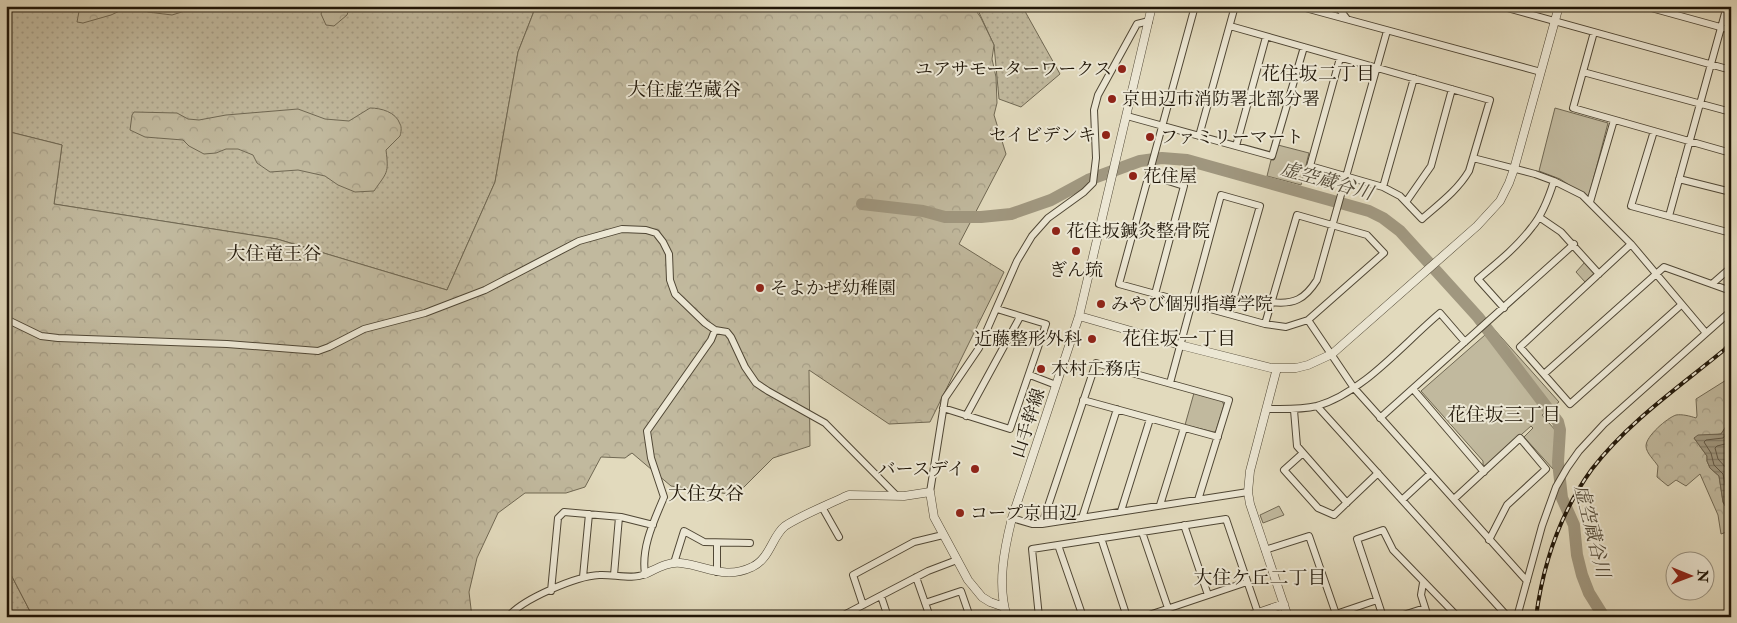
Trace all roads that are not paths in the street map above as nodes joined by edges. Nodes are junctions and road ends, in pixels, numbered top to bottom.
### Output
1 (1152, 6) edge
2 (1195, 6) edge
3 (1236, 6) edge
4 (1298, 6) edge
5 (1337, 6) edge
6 (1500, 6) edge
7 (1559, 6) edge
8 (1644, 6) edge
9 (1727, 6) edge
10 (1347, 20) junction
11 (1149, 21) junction
12 (1555, 21) junction
13 (1230, 26) junction
14 (1721, 28) junction
15 (1387, 30) junction
16 (1731, 30) edge
17 (1594, 32) junction
18 (1266, 37) junction
19 (1304, 48) junction
20 (1340, 58) junction
21 (1711, 64) junction
22 (1376, 68) junction
23 (1731, 70) edge
24 (1541, 72) junction
25 (1583, 72) junction
26 (1414, 78) junction
27 (1452, 89) junction
28 (1700, 103) junction
29 (1731, 112) edge
30 (1127, 116) junction
31 (1614, 120) junction
32 (1163, 126) junction
33 (1654, 131) junction
34 (1199, 136) junction
35 (1689, 141) junction
36 (1236, 146) junction
37 (1731, 153) edge
38 (1473, 158) junction
39 (1514, 168) junction
40 (1149, 175) junction
41 (1679, 179) junction
42 (1345, 180) junction
43 (1554, 181) junction
44 (1383, 187) junction
45 (1731, 192) edge
46 (1406, 202) junction
47 (1590, 202) junction
48 (1669, 216) junction
49 (1539, 217) junction
50 (1334, 223) junction
51 (1731, 233) edge
52 (1574, 244) junction
53 (1631, 244) junction
54 (1731, 271) edge
55 (1599, 274) junction
56 (1655, 274) junction
57 (1712, 284) junction
58 (1731, 291) edge
59 (1155, 294) junction
60 (1271, 302) junction
61 (1192, 304) junction
62 (1681, 304) junction
63 (1504, 308) junction
64 (997, 309) junction
65 (1731, 312) edge
66 (1229, 314) junction
67 (1078, 316) junction
68 (1020, 317) junction
69 (6, 319) edge
70 (1308, 320) junction
71 (1265, 324) junction
72 (715, 330) junction
73 (1706, 333) junction
74 (1465, 342) junction
75 (1180, 345) junction
76 (1332, 354) junction
77 (1278, 368) junction
78 (1544, 374) junction
79 (1030, 375) junction
80 (1170, 383) junction
81 (1056, 386) junction
82 (1354, 388) junction
83 (1413, 389) junction
84 (1083, 400) junction
85 (1317, 406) junction
86 (943, 408) junction
87 (1267, 409) junction
88 (1117, 410) junction
89 (1294, 410) junction
90 (966, 416) junction
91 (1380, 418) junction
92 (1150, 419) junction
93 (1184, 428) junction
94 (1218, 437) junction
95 (1303, 453) junction
96 (1484, 472) junction
97 (1378, 473) junction
98 (1430, 474) junction
99 (930, 492) junction
100 (1248, 492) junction
101 (896, 495) junction
102 (1454, 499) junction
103 (1198, 500) junction
104 (1402, 500) junction
105 (1347, 503) junction
106 (1160, 506) junction
107 (822, 507) junction
108 (1121, 512) junction
109 (589, 514) junction
110 (619, 517) junction
111 (1012, 518) junction
112 (1082, 518) junction
113 (1042, 524) junction
114 (653, 525) junction
115 (1184, 525) junction
116 (1142, 532) junction
117 (943, 535) junction
118 (839, 537) dead end
119 (1101, 538) junction
120 (1489, 540) junction
121 (750, 542) dead end
122 (717, 543) junction
123 (1058, 545) junction
124 (1265, 550) junction
125 (957, 560) junction
126 (674, 563) junction
127 (717, 572) junction
128 (645, 574) junction
129 (614, 575) junction
130 (583, 577) junction
131 (916, 577) junction
132 (1527, 581) junction
133 (1248, 582) junction
134 (1423, 583) junction
135 (551, 591) junction
136 (1208, 595) junction
137 (881, 596) junction
138 (1377, 600) junction
139 (925, 603) junction
140 (1284, 604) junction
141 (863, 605) junction
142 (1004, 607) junction
143 (1168, 608) junction
144 (1425, 608) junction
145 (1258, 613) junction
146 (1336, 615) edge
147 (844, 616) edge
148 (508, 617) edge
149 (888, 617) edge
150 (930, 617) edge
151 (970, 617) edge
152 (1007, 617) edge
153 (1039, 617) edge
154 (1083, 617) edge
155 (1127, 617) edge
156 (1143, 617) edge
157 (1246, 617) edge
158 (1288, 617) edge
159 (1383, 617) edge
160 (1397, 617) edge
161 (1428, 617) edge
162 (1458, 617) edge
163 (1508, 617) edge
164 (1518, 617) edge

1 - 11 street, 山手幹線
2 - 32 street
3 - 13 street
4 - 10 street
5 - 10 street
6 - 12 street
7 - 12 street
8 - 14 street
9 - 14 street
10 - 15 street
11 - 30 street, 山手幹線
11 - 64 street
12 - 17 street
12 - 24 street
13 - 18 street
13 - 34 street
14 - 16 street
14 - 21 street
15 - 22 street
15 - 24 street
17 - 21 street
17 - 25 street
18 - 19 street
18 - 36 street
19 - 20 street
19 - 36 street
20 - 22 street
20 - 42 street
21 - 23 street
21 - 28 street
22 - 26 street
22 - 42 street
24 - 39 street
25 - 28 street
25 - 31 street
26 - 27 street
26 - 44 street
27 - 38 street
27 - 46 street
28 - 29 street
28 - 35 street
30 - 32 street
30 - 67 street, 山手幹線
31 - 33 street
31 - 47 street
32 - 34 street
32 - 40 street
33 - 35 street
33 - 48 street
34 - 36 street
35 - 37 street
35 - 41 street
38 - 39 street
38 - 46 street
39 - 43 street
39 - 76 street
40 - 59 street
40 - 59 street
41 - 45 street
41 - 48 street
42 - 44 street
42 - 50 street
43 - 47 street
43 - 49 street
44 - 46 street
47 - 53 street
48 - 51 street
49 - 52 street
49 - 63 street
50 - 60 street
50 - 60 street
50 - 70 street
52 - 55 street
52 - 63 street
53 - 55 street
53 - 56 street
54 - 57 street
55 - 78 street
56 - 57 street
56 - 62 street
56 - 78 street
57 - 58 street
59 - 61 street
60 - 71 street
61 - 66 street
61 - 66 street
61 - 75 street
62 - 73 street
62 - 78 street
63 - 74 street
64 - 68 street
64 - 86 street
65 - 73 street
66 - 71 street
67 - 75 street
67 - 81 street, 山手幹線
68 - 79 street
68 - 90 street
69 - 72 street
70 - 71 street
70 - 76 street
72 - 101 street
72 - 114 street
73 - 132 street
74 - 82 street
74 - 83 street
75 - 77 street
75 - 80 street
76 - 77 street
76 - 82 street
77 - 87 street
79 - 81 street
79 - 90 street
80 - 84 street
80 - 94 street
81 - 111 street, 山手幹線
82 - 85 street
82 - 91 street
83 - 91 street
83 - 96 street
84 - 88 street
84 - 113 street
85 - 89 street
85 - 97 street
86 - 90 street
86 - 99 street
87 - 89 street
87 - 100 street
88 - 92 street
88 - 112 street
89 - 95 street
91 - 98 street
92 - 93 street
92 - 108 street
93 - 94 street
93 - 106 street
94 - 103 street
95 - 105 street
95 - 105 street
96 - 102 street
96 - 120 street
97 - 104 street
97 - 105 street
98 - 102 street
98 - 104 street
99 - 101 street
99 - 117 street
100 - 103 street
100 - 124 street
101 - 107 street
102 - 120 street
103 - 106 street
104 - 163 street
106 - 108 street
107 - 118 street
107 - 127 street
108 - 112 street
109 - 110 street
109 - 130 street
109 - 135 street
110 - 114 street
110 - 129 street
111 - 113 street
111 - 142 street, 山手幹線
112 - 113 street
114 - 128 street
115 - 116 street
115 - 133 street
115 - 136 street
116 - 119 street
116 - 143 street
117 - 125 street
117 - 141 street
119 - 123 street
119 - 155 street
120 - 132 street
121 - 122 street
122 - 126 street
122 - 127 street
123 - 153 street
123 - 154 street
124 - 140 street
124 - 146 street
125 - 131 street
125 - 142 street
126 - 127 street
126 - 128 street
128 - 129 street
129 - 130 street
130 - 135 street
131 - 137 street
131 - 139 street
132 - 164 street
133 - 136 street
133 - 145 street
134 - 138 street
134 - 144 street
134 - 162 street
135 - 148 street
136 - 143 street
137 - 141 street
137 - 149 street
138 - 146 street
138 - 159 street
139 - 150 street
139 - 151 street
140 - 145 street
140 - 158 street
141 - 147 street
142 - 152 street, 山手幹線
143 - 156 street
144 - 160 street
144 - 161 street
145 - 157 street

